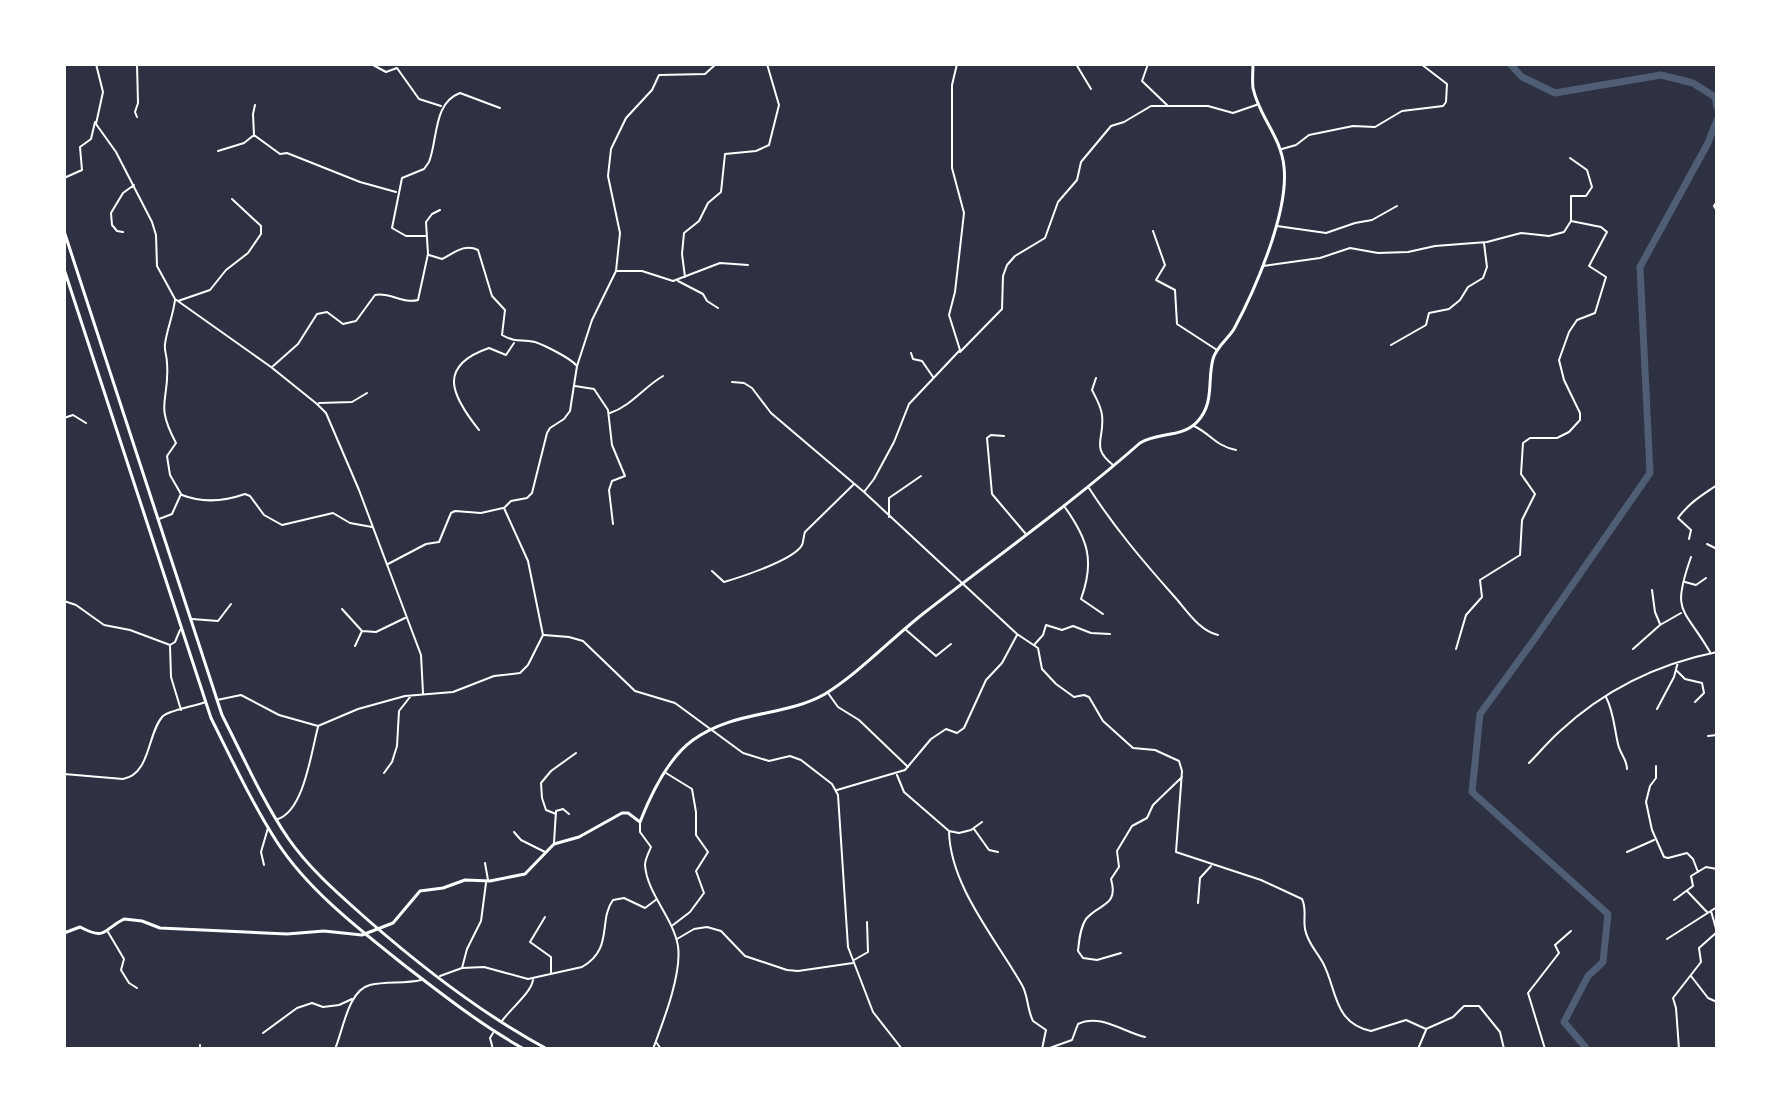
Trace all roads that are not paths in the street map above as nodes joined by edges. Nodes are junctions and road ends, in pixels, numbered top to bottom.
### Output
1 (96, 64) edge
2 (137, 64) edge
3 (355, 64) edge
4 (716, 64) edge
5 (767, 64) edge
6 (957, 64) edge
7 (1076, 64) edge
8 (1148, 64) edge
9 (1253, 64) edge
10 (1421, 64) edge
11 (1091, 89) dead end
12 (1259, 104) junction
13 (255, 105) dead end
14 (443, 107) junction
15 (1168, 107) junction
16 (500, 108) dead end
17 (137, 117) dead end
18 (95, 121) junction
19 (254, 135) junction
20 (1281, 149) junction
21 (218, 151) dead end
22 (1570, 158) dead end
23 (64, 178) edge
24 (134, 185) junction
25 (398, 192) junction
26 (232, 199) dead end
27 (1717, 201) edge
28 (1397, 206) dead end
29 (440, 210) dead end
30 (1717, 211) edge
31 (1571, 221) junction
32 (1276, 226) junction
33 (64, 231) edge
34 (1153, 231) dead end
35 (123, 232) dead end
36 (427, 236) junction
37 (1484, 242) junction
38 (428, 254) junction
39 (748, 265) dead end
40 (1261, 266) junction
41 (64, 269) edge
42 (616, 271) junction
43 (685, 277) junction
44 (677, 280) junction
45 (176, 300) junction
46 (718, 308) dead end
47 (515, 342) junction
48 (1391, 345) dead end
49 (1218, 350) junction
50 (959, 352) junction
51 (911, 353) dead end
52 (577, 366) junction
53 (271, 367) junction
54 (663, 376) dead end
55 (934, 378) junction
56 (1096, 378) dead end
57 (732, 382) dead end
58 (574, 385) junction
59 (367, 393) dead end
60 (317, 404) junction
61 (609, 413) junction
62 (64, 418) edge
63 (86, 423) dead end
64 (1192, 426) junction
65 (479, 430) dead end
66 (1004, 436) dead end
67 (1236, 450) dead end
68 (1114, 466) junction
69 (921, 476) dead end
70 (854, 484) junction
71 (1717, 485) edge
72 (1089, 487) junction
73 (864, 492) junction
74 (181, 494) junction
75 (1063, 505) junction
76 (504, 508) junction
77 (890, 518) junction
78 (158, 519) junction
79 (613, 524) dead end
80 (373, 528) junction
81 (1026, 534) junction
82 (1689, 539) dead end
83 (1707, 544) dead end
84 (1717, 549) edge
85 (1691, 557) dead end
86 (387, 565) junction
87 (712, 571) dead end
88 (1706, 578) dead end
89 (1683, 582) junction
90 (961, 584) junction
91 (1652, 590) dead end
92 (64, 601) edge
93 (231, 604) dead end
94 (342, 609) dead end
95 (1682, 612) junction
96 (1103, 614) dead end
97 (407, 618) junction
98 (191, 619) junction
99 (1660, 625) junction
100 (181, 626) junction
101 (904, 629) junction
102 (362, 631) junction
103 (1017, 634) junction
104 (1110, 634) dead end
105 (543, 635) junction
106 (1218, 635) dead end
107 (951, 644) dead end
108 (170, 645) junction
109 (1033, 645) junction
110 (355, 646) dead end
111 (1456, 649) dead end
112 (1633, 649) dead end
113 (1717, 652) edge
114 (1710, 653) junction
115 (1678, 661) junction
116 (1676, 670) junction
117 (827, 692) junction
118 (423, 695) junction
119 (411, 696) junction
120 (1605, 696) junction
121 (217, 700) junction
122 (206, 702) junction
123 (1695, 702) dead end
124 (1657, 709) dead end
125 (181, 710) junction
126 (318, 726) junction
127 (712, 730) junction
128 (1717, 735) edge
129 (1708, 736) dead end
130 (576, 753) dead end
131 (1529, 763) dead end
132 (1656, 766) dead end
133 (909, 768) junction
134 (1627, 769) dead end
135 (665, 772) junction
136 (384, 773) dead end
137 (64, 774) edge
138 (897, 774) junction
139 (1182, 777) junction
140 (836, 790) junction
141 (556, 814) junction
142 (569, 814) dead end
143 (278, 819) junction
144 (640, 822) junction
145 (982, 822) dead end
146 (268, 826) junction
147 (973, 828) junction
148 (949, 831) junction
149 (514, 832) dead end
150 (1655, 839) junction
151 (554, 844) junction
152 (998, 852) dead end
153 (1627, 852) dead end
154 (546, 853) junction
155 (485, 863) dead end
156 (264, 865) dead end
157 (1212, 865) junction
158 (1717, 869) edge
159 (1698, 872) junction
160 (487, 881) junction
161 (1687, 891) junction
162 (657, 899) junction
163 (1674, 900) dead end
164 (1198, 903) dead end
165 (1717, 907) edge
166 (1709, 912) junction
167 (545, 917) dead end
168 (867, 922) dead end
169 (671, 926) junction
170 (379, 929) junction
171 (108, 931) junction
172 (1571, 931) dead end
173 (64, 933) edge
174 (366, 934) junction
175 (1667, 939) dead end
176 (676, 940) junction
177 (1121, 953) dead end
178 (854, 962) junction
179 (462, 968) junction
180 (551, 974) junction
181 (1690, 975) junction
182 (437, 976) junction
183 (533, 978) junction
184 (423, 980) junction
185 (137, 988) dead end
186 (353, 999) junction
187 (1717, 1002) edge
188 (501, 1023) junction
189 (1426, 1029) junction
190 (494, 1032) junction
191 (263, 1033) dead end
192 (1145, 1037) dead end
193 (656, 1041) junction
194 (335, 1049) edge
195 (493, 1049) edge
196 (524, 1049) edge
197 (547, 1049) edge
198 (653, 1049) edge
199 (661, 1049) edge
200 (902, 1049) edge
201 (1045, 1049) edge
202 (1418, 1049) edge
203 (1504, 1049) edge
204 (1545, 1049) edge
205 (1679, 1049) edge

1 - 18 street
2 - 17 street
3 - 14 street
4 - 42 street
5 - 43 street
6 - 50 street
7 - 11 street
8 - 15 street
9 - 12 main road
10 - 20 street
12 - 15 street
12 - 20 main road
13 - 19 street
14 - 16 street
14 - 25 street
15 - 50 street
18 - 23 street
18 - 24 street
19 - 21 street
19 - 25 street
20 - 32 main road
22 - 31 street
24 - 35 street
24 - 45 street
25 - 36 street
26 - 45 street
27 - 30 street
28 - 32 street
29 - 36 street
31 - 37 street
31 - 111 street
32 - 40 main road
33 - 78 main road
34 - 49 street
36 - 38 street
37 - 40 street
37 - 48 street
38 - 47 street
38 - 53 street
39 - 43 street
40 - 49 main road
41 - 100 main road
42 - 44 street
42 - 52 street
43 - 44 street
44 - 46 street
45 - 53 street
45 - 74 street
47 - 52 street
47 - 65 street
49 - 64 main road
50 - 55 street
51 - 55 street
52 - 58 street
53 - 60 street
54 - 61 street
55 - 73 street
56 - 68 street
57 - 70 street
58 - 61 street
58 - 76 street
59 - 60 street
60 - 80 street
61 - 79 street
62 - 63 street
64 - 67 street
64 - 68 main road
66 - 81 street
68 - 72 main road
69 - 77 street
70 - 73 street
70 - 87 street
71 - 82 street
72 - 75 main road
72 - 106 street
73 - 77 street
74 - 78 street
74 - 80 street
75 - 81 main road
75 - 96 street
76 - 86 street
76 - 105 street
77 - 90 street
78 - 98 main road
80 - 86 street
81 - 90 main road
83 - 84 street
85 - 89 street
86 - 97 street
88 - 89 street
89 - 95 street
90 - 101 main road
90 - 103 street
91 - 99 street
92 - 108 street
93 - 98 street
94 - 102 street
95 - 99 street
95 - 114 street
97 - 102 street
97 - 118 street
98 - 121 main road
99 - 112 street
100 - 108 street
100 - 122 main road
101 - 107 street
101 - 117 main road
102 - 110 street
103 - 109 street
103 - 133 street
104 - 109 street
105 - 118 street
105 - 127 street
108 - 125 street
109 - 139 street
113 - 114 street
114 - 115 street
115 - 116 street
115 - 120 street
116 - 123 street
116 - 124 street
117 - 127 main road
117 - 133 street
118 - 119 street
119 - 126 street
119 - 136 street
120 - 131 street
120 - 134 street
121 - 126 street
121 - 143 main road
122 - 125 street
122 - 146 main road
125 - 137 street
126 - 143 street
127 - 135 main road
127 - 140 street
128 - 129 street
130 - 141 street
132 - 150 street
133 - 138 street
135 - 144 main road
135 - 169 street
138 - 140 street
138 - 148 street
139 - 157 street
139 - 177 street
140 - 178 street
141 - 142 street
141 - 151 street
143 - 170 main road
144 - 151 main road
144 - 162 street
145 - 147 street
146 - 156 street
146 - 174 main road
147 - 148 street
147 - 152 street
148 - 201 street
149 - 154 street
150 - 153 street
150 - 159 street
151 - 154 main road
154 - 160 main road
155 - 160 street
157 - 164 street
157 - 189 street
158 - 159 street
159 - 161 street
160 - 170 main road
160 - 179 street
161 - 163 street
161 - 166 street
162 - 169 street
162 - 180 street
165 - 166 street
166 - 175 street
166 - 181 street
167 - 180 street
168 - 178 street
169 - 176 street
170 - 174 main road
170 - 182 main road
171 - 173 main road
171 - 174 main road
171 - 185 street
172 - 204 street
174 - 184 main road
176 - 178 street
176 - 193 street
178 - 200 street
179 - 182 street
179 - 183 street
180 - 183 street
181 - 187 street
181 - 205 street
182 - 188 main road
183 - 188 street
184 - 186 street
184 - 190 main road
186 - 191 street
186 - 194 street
188 - 197 main road
189 - 202 street
189 - 203 street
190 - 195 street
190 - 196 main road
192 - 201 street
193 - 198 street
193 - 199 street

